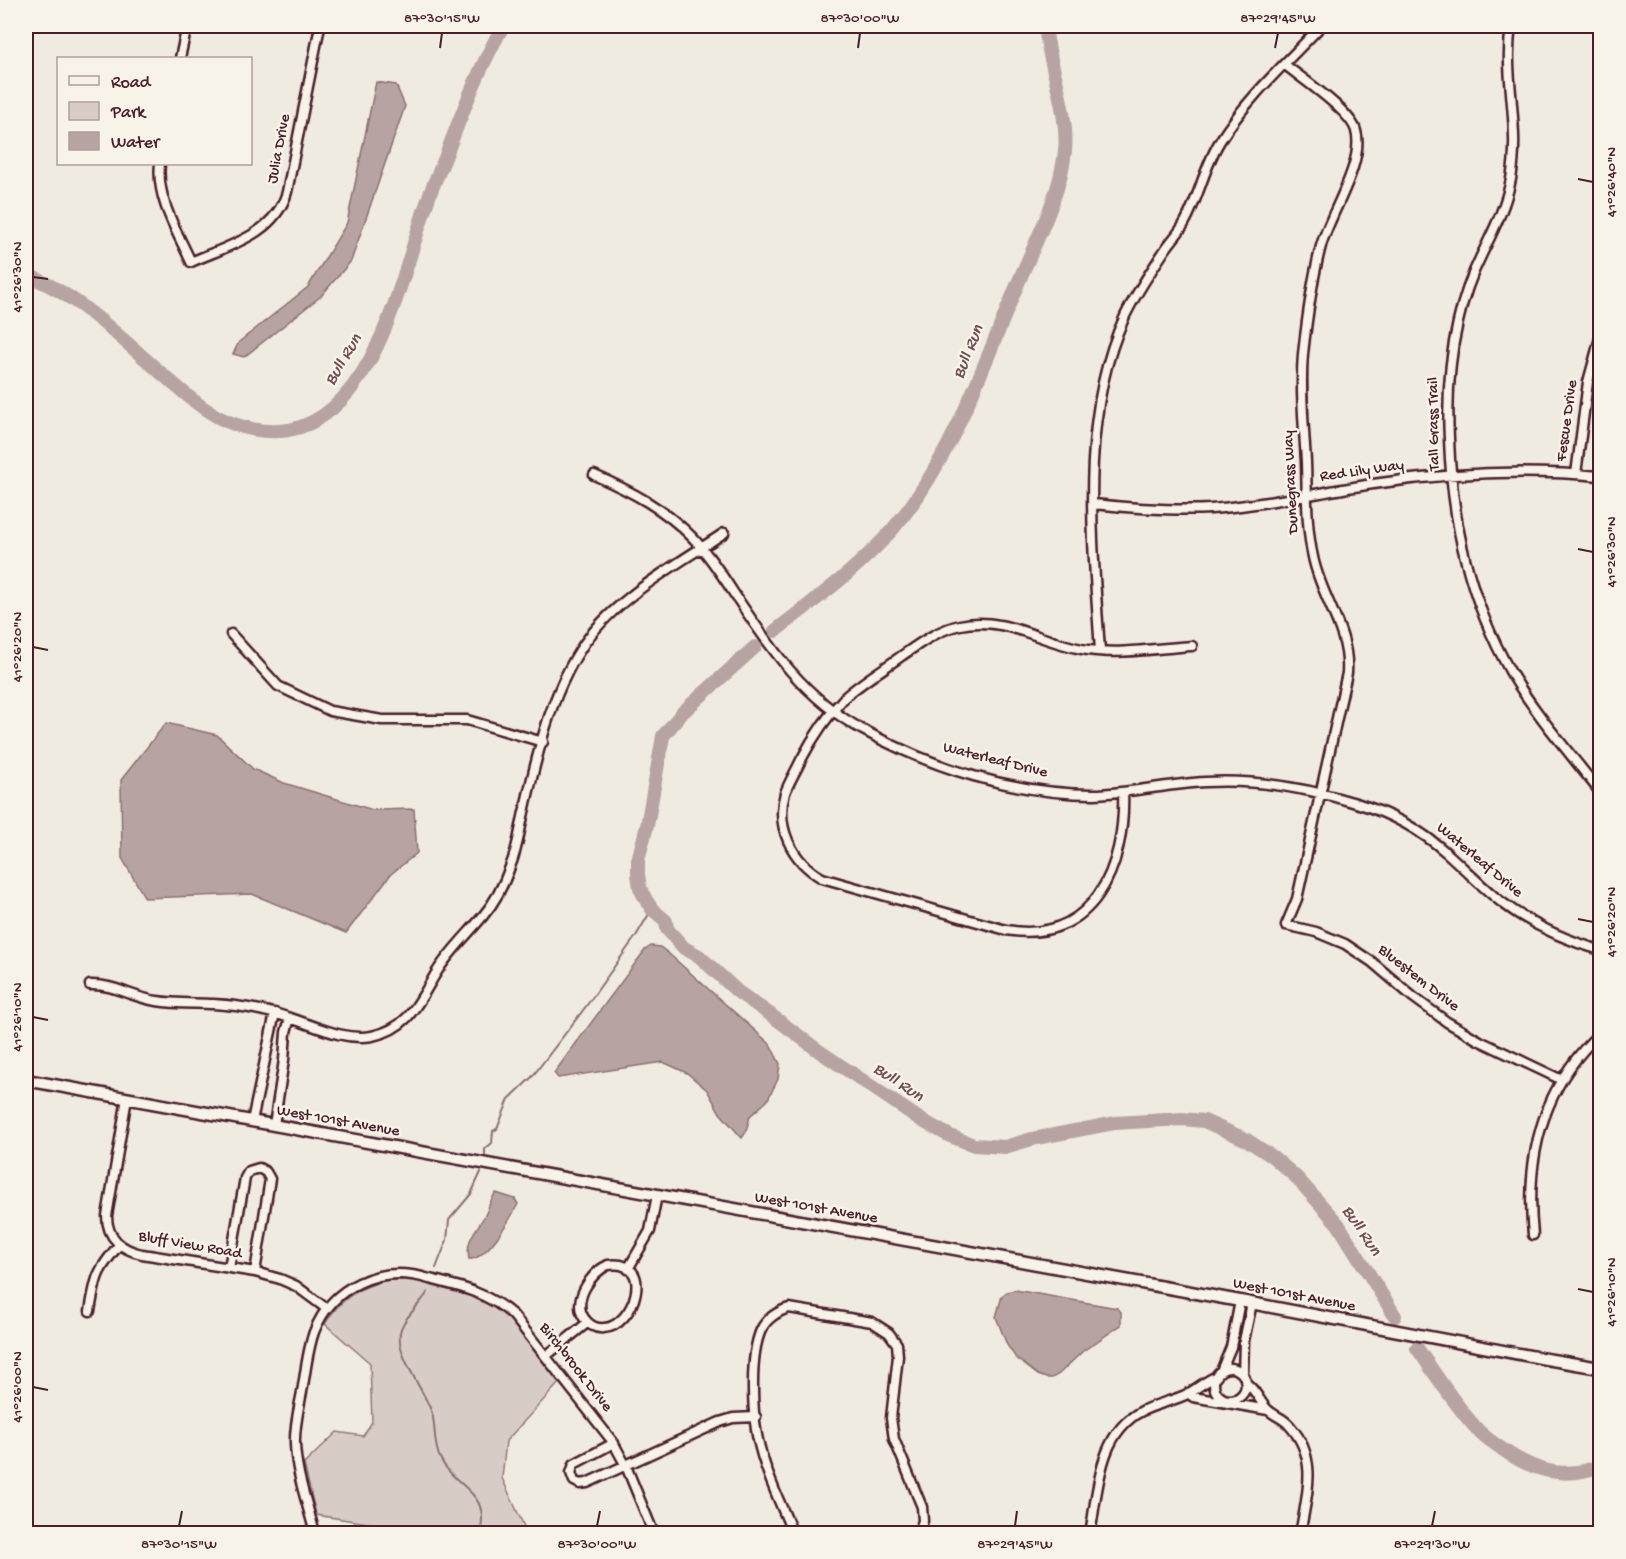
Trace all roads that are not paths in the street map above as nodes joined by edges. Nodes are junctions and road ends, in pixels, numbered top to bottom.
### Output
1 (187, 26) edge
2 (320, 26) edge
3 (1321, 26) edge
4 (1511, 26) edge
5 (180, 57) edge
6 (1284, 64) junction
7 (160, 165) edge
8 (1600, 338) edge
9 (1576, 474) junction
10 (594, 475) dead end
11 (1451, 476) junction
12 (1600, 476) edge
13 (1307, 495) junction
14 (1093, 504) junction
15 (724, 533) dead end
16 (702, 548) junction
17 (231, 634) dead end
18 (1192, 646) dead end
19 (1100, 651) junction
20 (833, 711) junction
21 (543, 742) junction
22 (1123, 792) junction
23 (1600, 792) edge
24 (1320, 794) junction
25 (1286, 925) joint
26 (1600, 950) edge
27 (90, 986) dead end
28 (274, 1013) junction
29 (290, 1018) junction
30 (1600, 1033) edge
31 (26, 1080) edge
32 (1562, 1080) junction
33 (127, 1098) junction
34 (252, 1121) junction
35 (274, 1125) junction
36 (657, 1195) junction
37 (1533, 1235) dead end
38 (119, 1245) junction
39 (229, 1268) junction
40 (628, 1269) junction
41 (255, 1272) junction
42 (1240, 1301) junction
43 (1252, 1303) junction
44 (327, 1309) junction
45 (90, 1311) dead end
46 (587, 1323) junction
47 (546, 1356) junction
48 (1600, 1368) edge
49 (1219, 1373) junction
50 (1245, 1379) junction
51 (1188, 1393) junction
52 (1228, 1402) junction
53 (1268, 1410) junction
54 (756, 1417) junction
55 (614, 1443) junction
56 (626, 1466) junction
57 (315, 1533) edge
58 (654, 1533) edge
59 (793, 1533) edge
60 (918, 1533) edge
61 (1090, 1533) edge
62 (1300, 1533) edge

1 - 5 street
2 - 7 street, Julia Drive
3 - 6 street
4 - 11 street, Tall Grass Trail
6 - 13 street, Dunegrass Way
6 - 14 street
8 - 9 street, Fescue Drive
9 - 11 street, Red Lily Way
9 - 12 street, Red Lily Way
10 - 16 street, Waterleaf Drive
11 - 13 street, Red Lily Way
11 - 23 street, Tall Grass Trail
13 - 14 street, Red Lily Way
13 - 24 street, Dunegrass Way
14 - 19 street
15 - 16 street
16 - 20 street, Waterleaf Drive
16 - 21 street
17 - 21 street
18 - 19 street
19 - 20 street
20 - 22 street, Waterleaf Drive
20 - 22 street
21 - 29 street
22 - 24 street, Waterleaf Drive
24 - 25 street, Dunegrass Way
24 - 26 street, Waterleaf Drive
25 - 32 street, Bluestem Drive
27 - 28 street
28 - 29 street
28 - 34 street
29 - 35 street
30 - 32 street
31 - 33 street, West 101st Avenue
32 - 37 street
33 - 34 street, West 101st Avenue
33 - 38 street, Bluff View Road
34 - 35 street, West 101st Avenue
35 - 36 street, West 101st Avenue
36 - 40 street
36 - 42 street, West 101st Avenue
38 - 39 street, Bluff View Road
38 - 45 street
39 - 41 street, Bluff View Road
39 - 41 street
40 - 46 street
40 - 46 street
41 - 44 street, Bluff View Road
42 - 43 street, West 101st Avenue
42 - 49 street
43 - 48 street, West 101st Avenue
43 - 50 street
44 - 47 street, Birchbrook Drive
44 - 57 street
46 - 47 street
47 - 55 street, Birchbrook Drive
49 - 50 street
49 - 51 street
49 - 52 street
50 - 52 street
50 - 53 street
51 - 52 street
51 - 61 street
52 - 53 street
53 - 62 street
54 - 56 street
54 - 59 street
54 - 60 street
55 - 56 street, Birchbrook Drive
55 - 56 street
56 - 58 street, Birchbrook Drive

